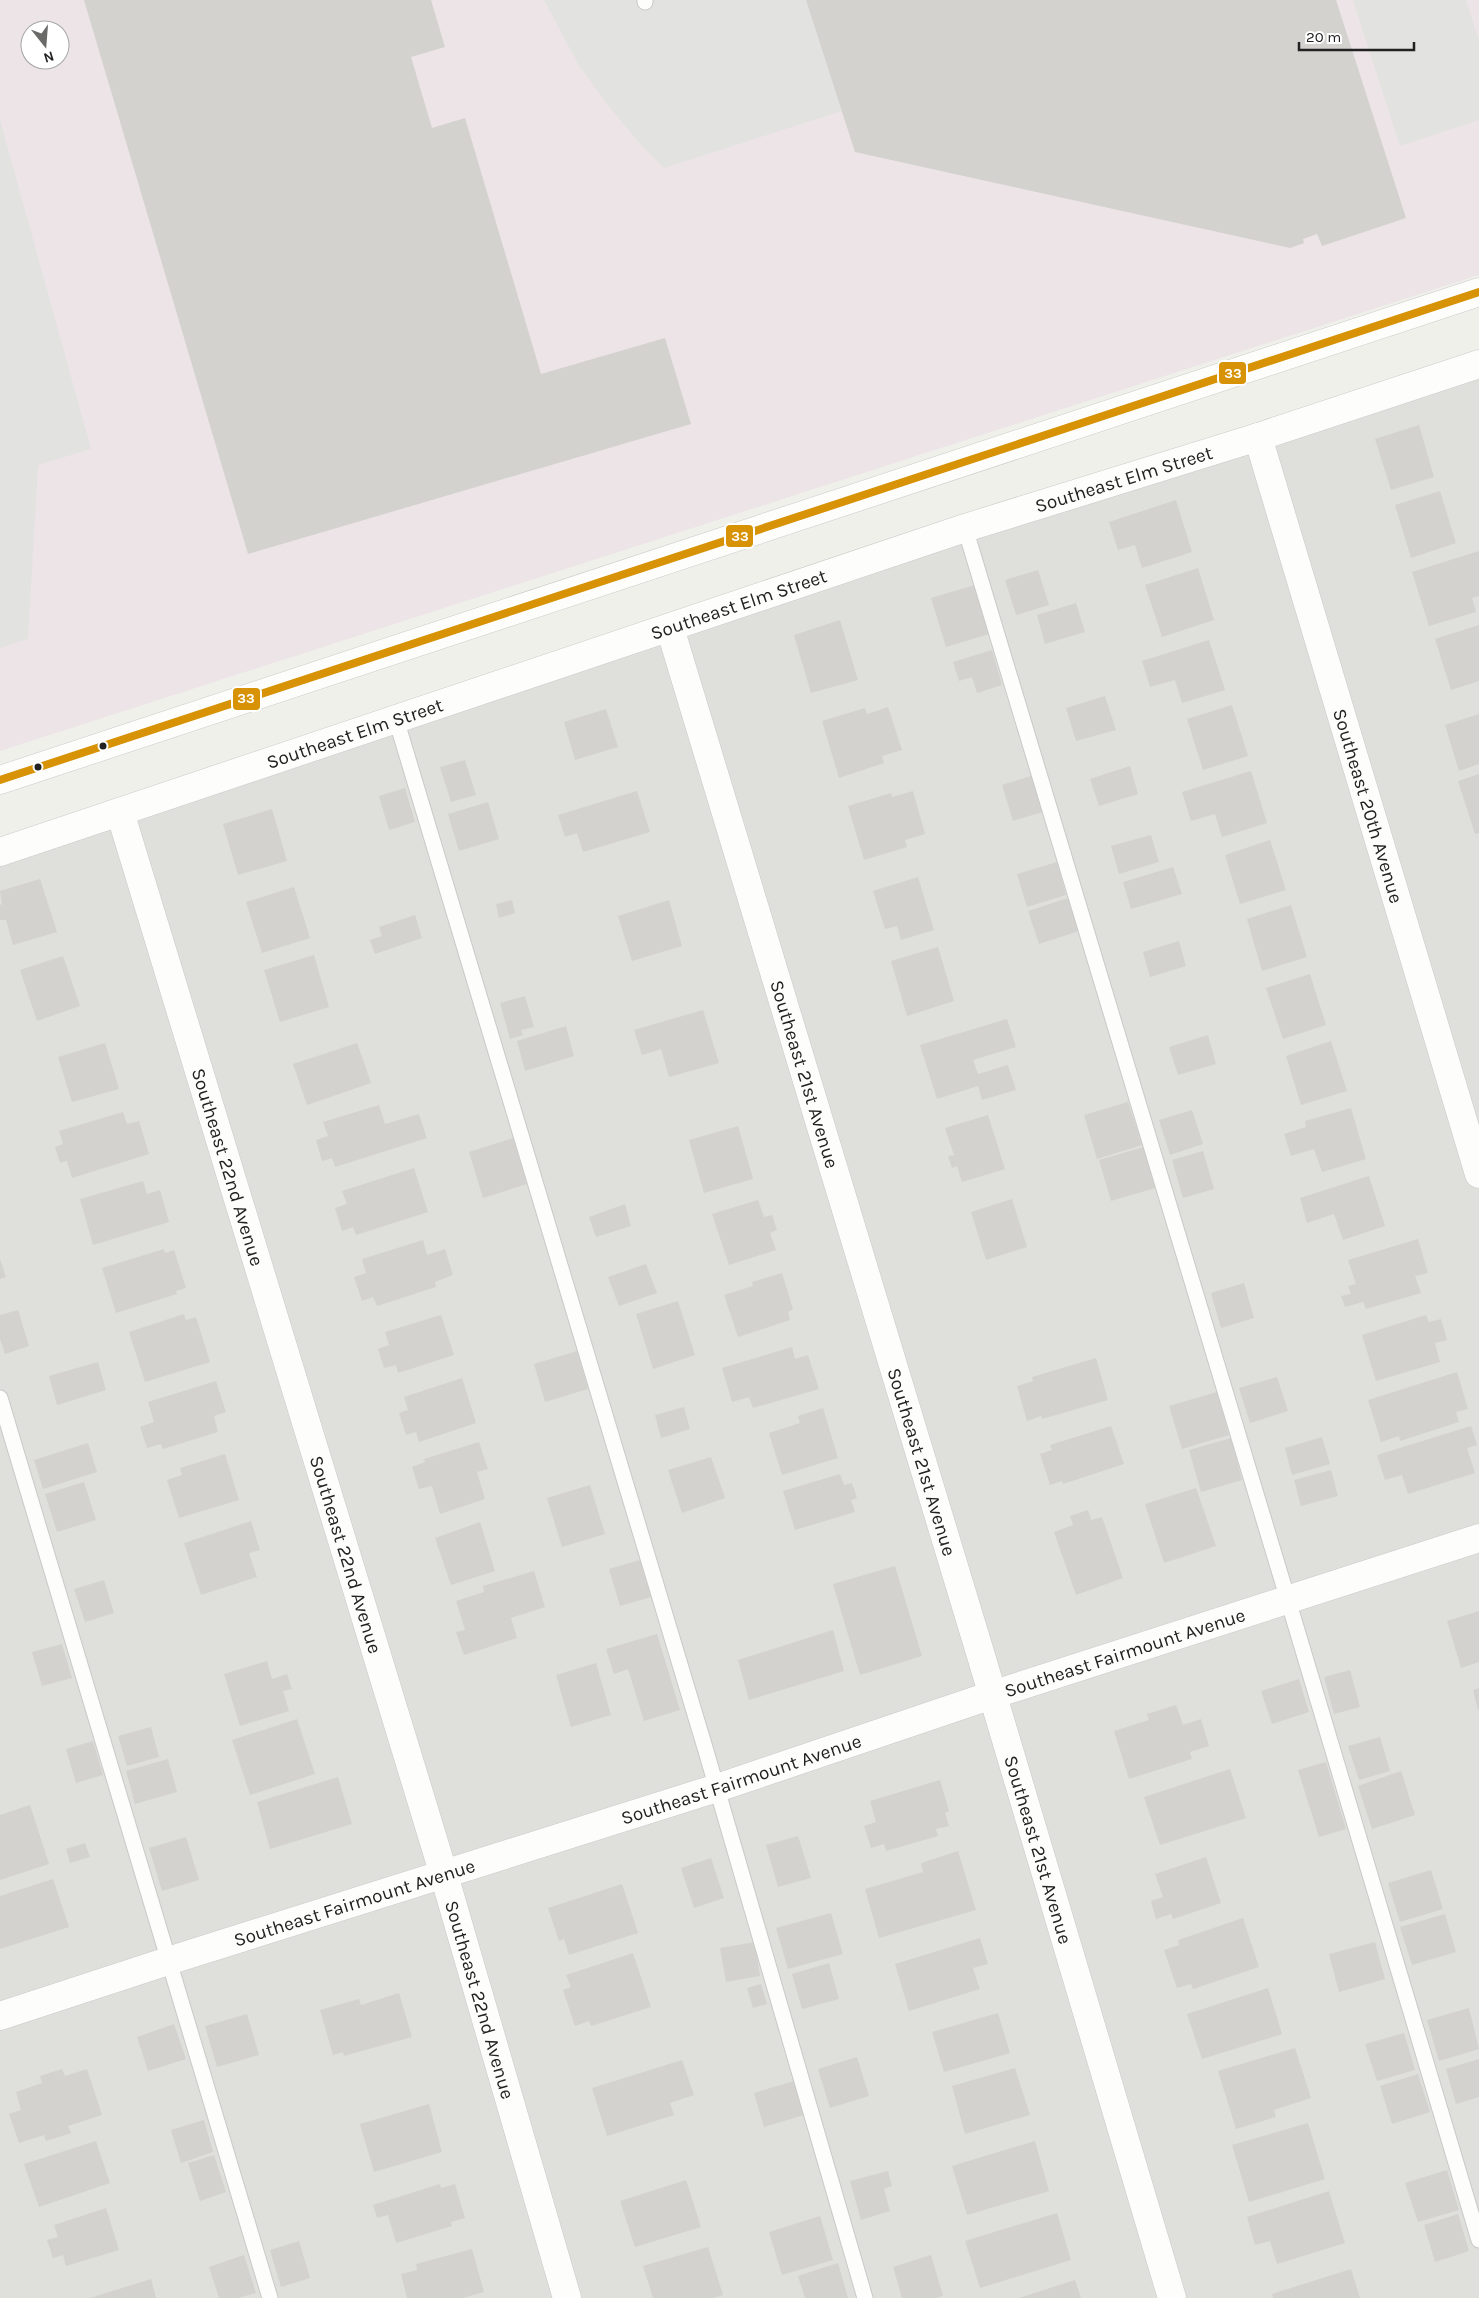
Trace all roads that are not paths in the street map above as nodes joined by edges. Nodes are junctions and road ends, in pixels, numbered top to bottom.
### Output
1 (1479, 292) edge
2 (1479, 364) edge
3 (1258, 437) junction
4 (964, 528) junction
5 (670, 628) junction
6 (396, 720) junction
7 (0, 780) edge
8 (120, 812) junction
9 (0, 852) edge
10 (1479, 1174) edge
11 (0, 1398) edge
12 (1479, 1538) edge
13 (1288, 1600) junction
14 (992, 1695) junction
15 (717, 1788) junction
16 (444, 1875) junction
17 (168, 1961) junction
18 (0, 2016) edge
19 (1479, 2240) edge
20 (270, 2298) edge
21 (566, 2298) edge
22 (865, 2298) edge
23 (1172, 2298) edge

1 - 7 street
2 - 3 street, Southeast Elm Street
3 - 4 street, Southeast Elm Street
3 - 10 street, Southeast 20th Avenue
4 - 5 street, Southeast Elm Street
4 - 13 lane
5 - 6 street, Southeast Elm Street
5 - 14 street, Southeast 21st Avenue
6 - 8 street, Southeast Elm Street
6 - 15 lane
8 - 9 street, Southeast Elm Street
8 - 16 street, Southeast 22nd Avenue
11 - 17 lane
12 - 13 street, Southeast Fairmount Avenue
13 - 14 street, Southeast Fairmount Avenue
13 - 19 lane
14 - 15 street, Southeast Fairmount Avenue
14 - 23 street, Southeast 21st Avenue
15 - 16 street, Southeast Fairmount Avenue
15 - 22 lane
16 - 17 street, Southeast Fairmount Avenue
16 - 21 street, Southeast 22nd Avenue
17 - 18 street, Southeast Fairmount Avenue
17 - 20 lane

